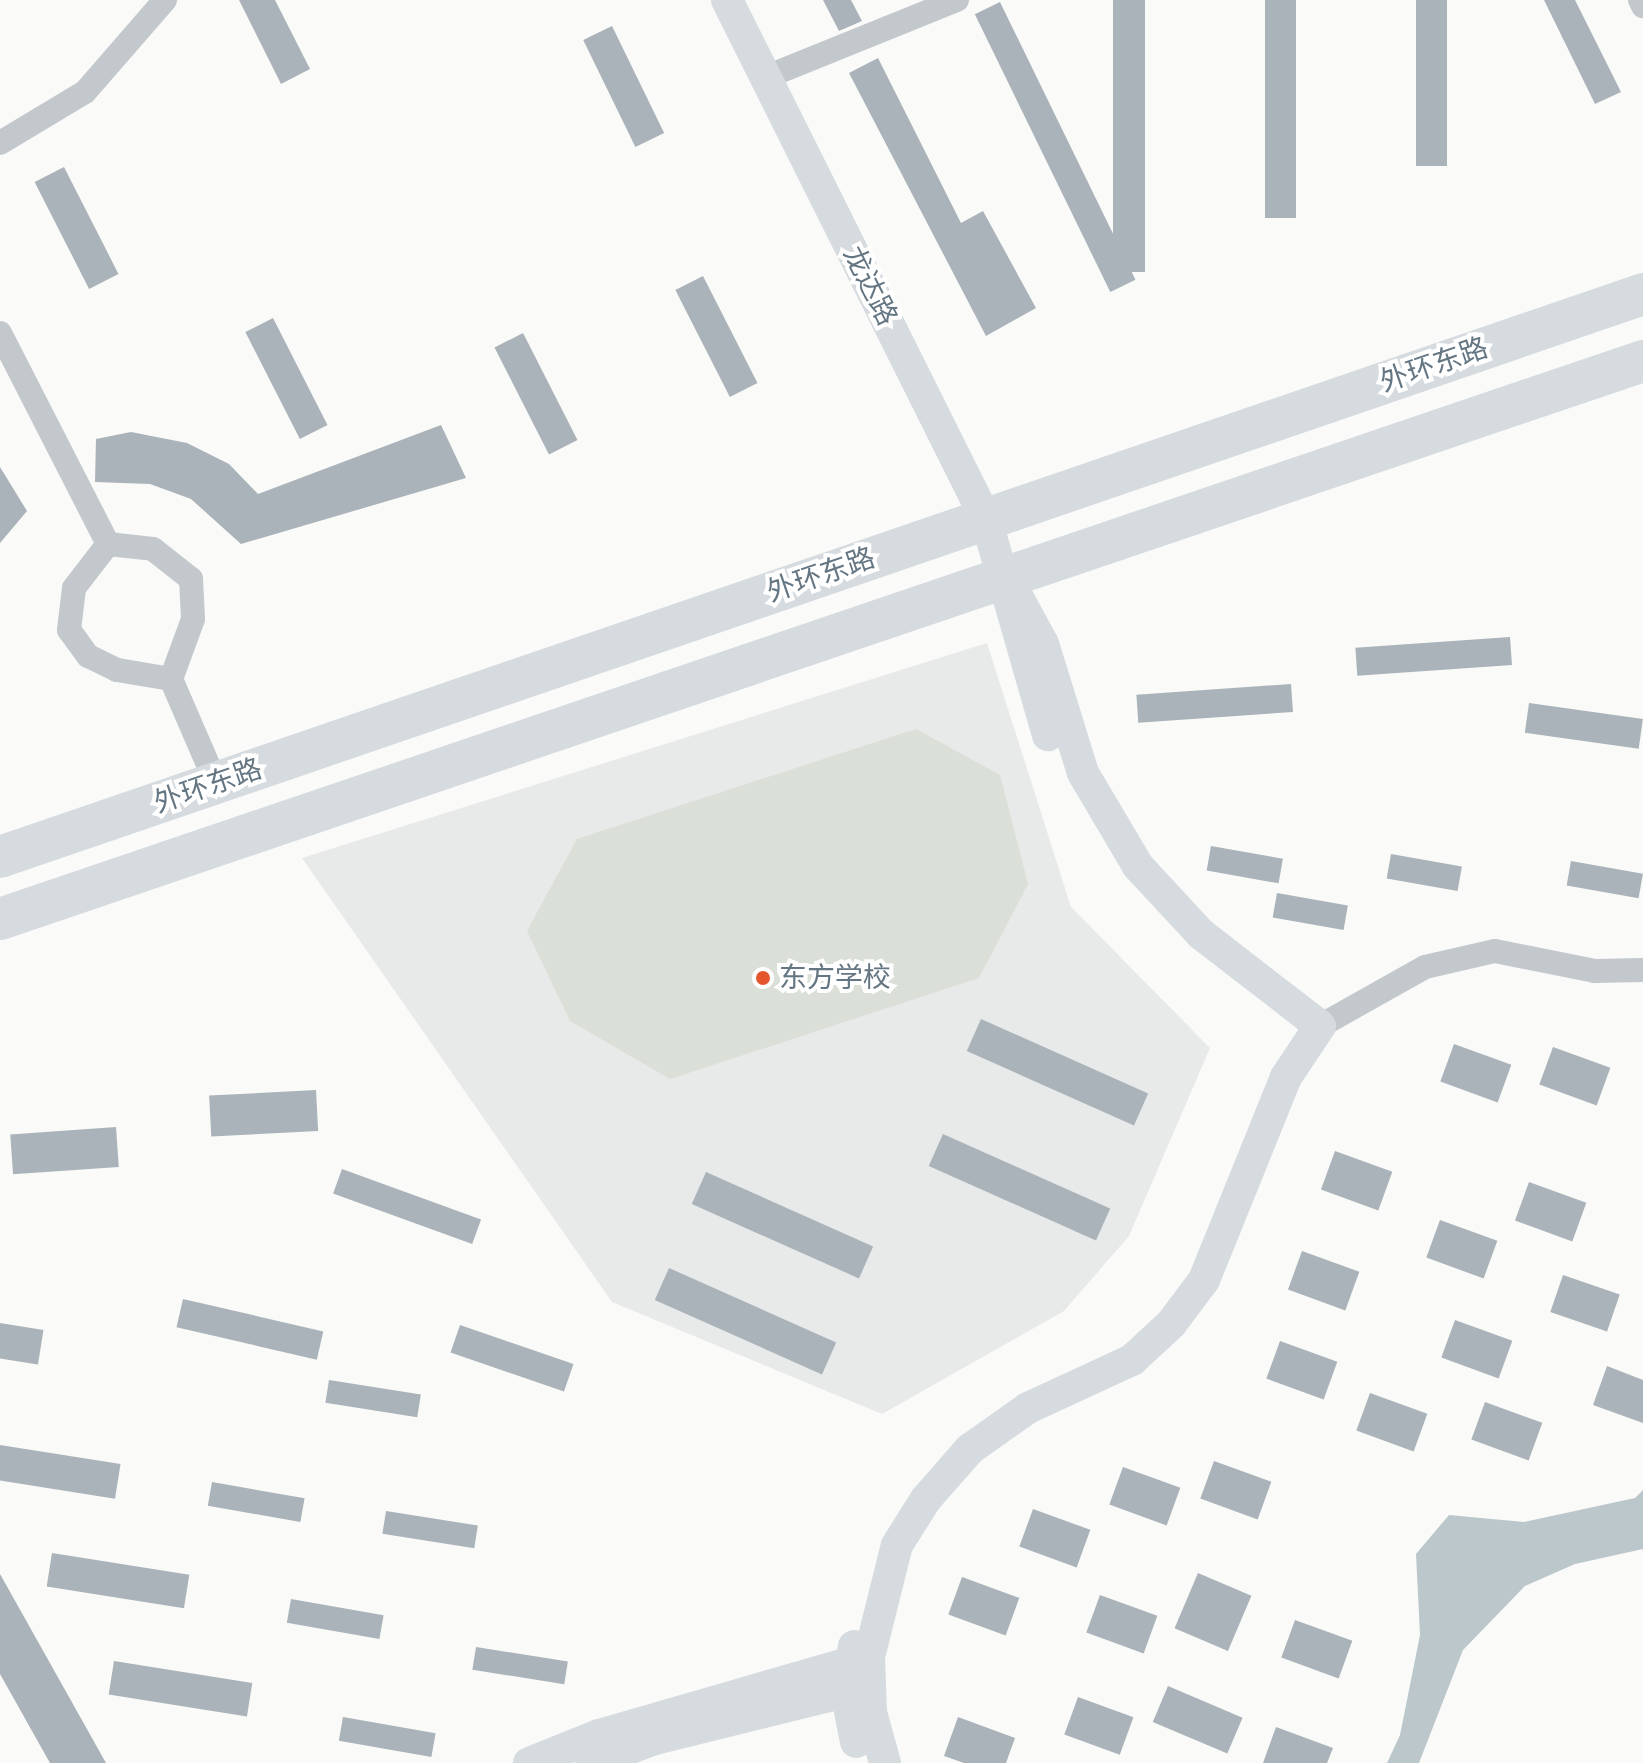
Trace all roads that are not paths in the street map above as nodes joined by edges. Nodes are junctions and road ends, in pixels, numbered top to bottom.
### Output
1 (165, 0) edge
2 (727, 0) edge
3 (957, 0) edge
4 (1640, 0) edge
5 (1643, 6) edge
6 (766, 77) junction
7 (0, 143) edge
8 (1643, 294) edge
9 (0, 333) edge
10 (1643, 361) edge
11 (986, 519) junction
12 (108, 544) junction
13 (1005, 574) junction
14 (171, 679) junction
15 (216, 783) junction
16 (0, 857) edge
17 (0, 919) edge
18 (1643, 970) edge
19 (1308, 1027) junction
20 (859, 1674) junction
21 (529, 1763) edge
22 (591, 1763) edge
23 (861, 1763) edge
24 (885, 1763) edge

1 - 7 street
2 - 6 street, 龙达路
3 - 6 street
4 - 5 street
6 - 11 street, 龙达路
8 - 11 highway, 外环东路
9 - 12 street
10 - 13 highway, 外环东路
11 - 13 street, 龙达路
11 - 15 highway, 外环东路
12 - 14 street
12 - 14 street
13 - 17 highway, 外环东路
13 - 19 street, 龙达路
14 - 15 street
15 - 16 highway, 外环东路
18 - 19 street
19 - 20 street
20 - 21 street
20 - 22 street
20 - 23 street
20 - 24 street

